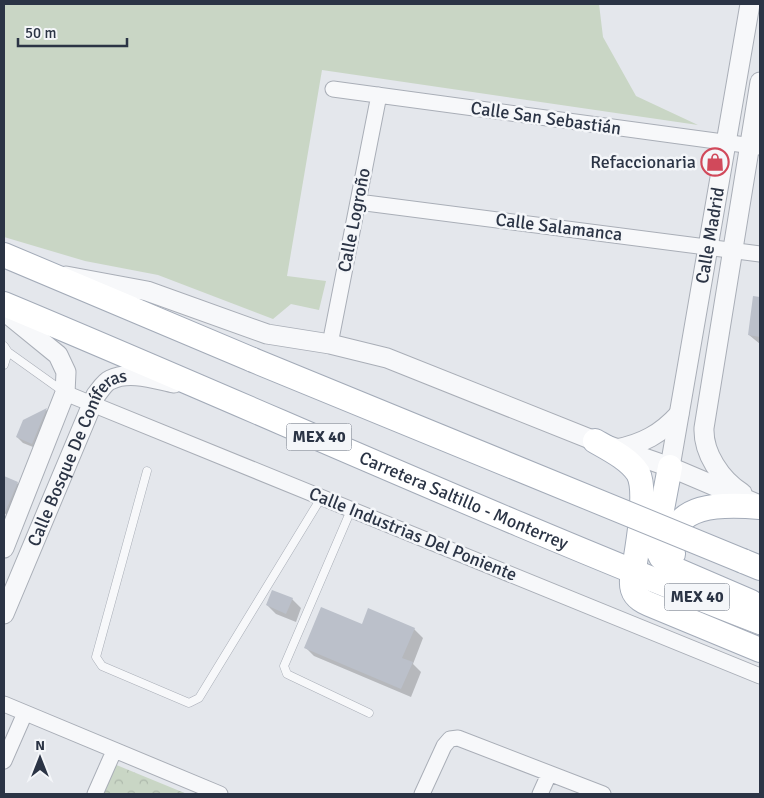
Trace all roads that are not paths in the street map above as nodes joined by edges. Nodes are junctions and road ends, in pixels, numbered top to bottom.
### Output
1 (750, 4) edge
2 (760, 82) edge
3 (333, 89) dead end
4 (379, 95) junction
5 (727, 142) junction
6 (755, 146) edge
7 (358, 202) junction
8 (708, 246) junction
9 (732, 250) junction
10 (760, 254) edge
11 (4, 255) edge
12 (53, 275) junction
13 (4, 304) edge
14 (4, 311) edge
15 (330, 344) junction
16 (6, 349) edge
17 (4, 365) edge
18 (201, 386) junction
19 (65, 393) junction
20 (91, 405) junction
21 (679, 414) junction
22 (606, 445) junction
23 (670, 468) junction
24 (147, 471) dead end
25 (321, 498) junction
26 (760, 506) edge
27 (351, 510) junction
28 (4, 548) edge
29 (760, 568) edge
30 (633, 572) junction
31 (686, 573) junction
32 (760, 606) edge
33 (4, 614) edge
34 (760, 622) edge
35 (760, 650) edge
36 (760, 676) edge
37 (4, 704) edge
38 (369, 712) dead end
39 (25, 714) junction
40 (114, 750) junction
41 (4, 761) edge
42 (549, 774) junction
43 (203, 791) edge
44 (95, 794) edge
45 (220, 794) edge
46 (422, 794) edge
47 (540, 794) edge
48 (603, 794) edge

1 - 5 street, Calle Madrid
2 - 6 street, Calle Madrid
3 - 4 street, Calle San Sebastián
4 - 5 street, Calle San Sebastián
4 - 7 street, Calle Logroño
5 - 6 street, Calle San Sebastián
5 - 8 street, Calle Madrid
6 - 9 street, Calle Madrid
7 - 8 street, Calle Salamanca
7 - 15 street, Calle Logroño
8 - 9 street, Calle Salamanca
8 - 21 street, Calle Madrid
9 - 10 street, Calle Salamanca
9 - 26 street, Calle Madrid
11 - 12 main road, MEX 40
12 - 15 street
12 - 29 main road, MEX 40, bridge
13 - 18 main road, Carretera Saltillo - Monterrey / MEX 40
14 - 19 street, Calle Bosque De Coníferas
15 - 22 street
16 - 17 lane
16 - 19 lane
18 - 20 street, Calle Bosque De Coníferas
18 - 30 main road, Carretera Saltillo - Monterrey / MEX 40
19 - 20 street, Calle Industrias Del Poniente
19 - 28 street, Calle Bosque De Coníferas
20 - 25 street, Calle Industrias Del Poniente
20 - 33 street, Calle Bosque De Coníferas
21 - 22 street
21 - 23 street, Calle Madrid
22 - 23 street
22 - 30 main road
23 - 26 street
23 - 31 main road
24 - 25 lane
25 - 27 street, Calle Industrias Del Poniente
26 - 31 main road
27 - 36 street, Calle Industrias Del Poniente
27 - 38 lane
30 - 34 main road, Carretera Saltillo - Monterrey / MEX 40
30 - 35 main road
31 - 32 main road
37 - 39 street
39 - 40 street
39 - 41 street
40 - 43 street
40 - 44 street
42 - 46 street
42 - 47 street
42 - 48 street
43 - 45 street

